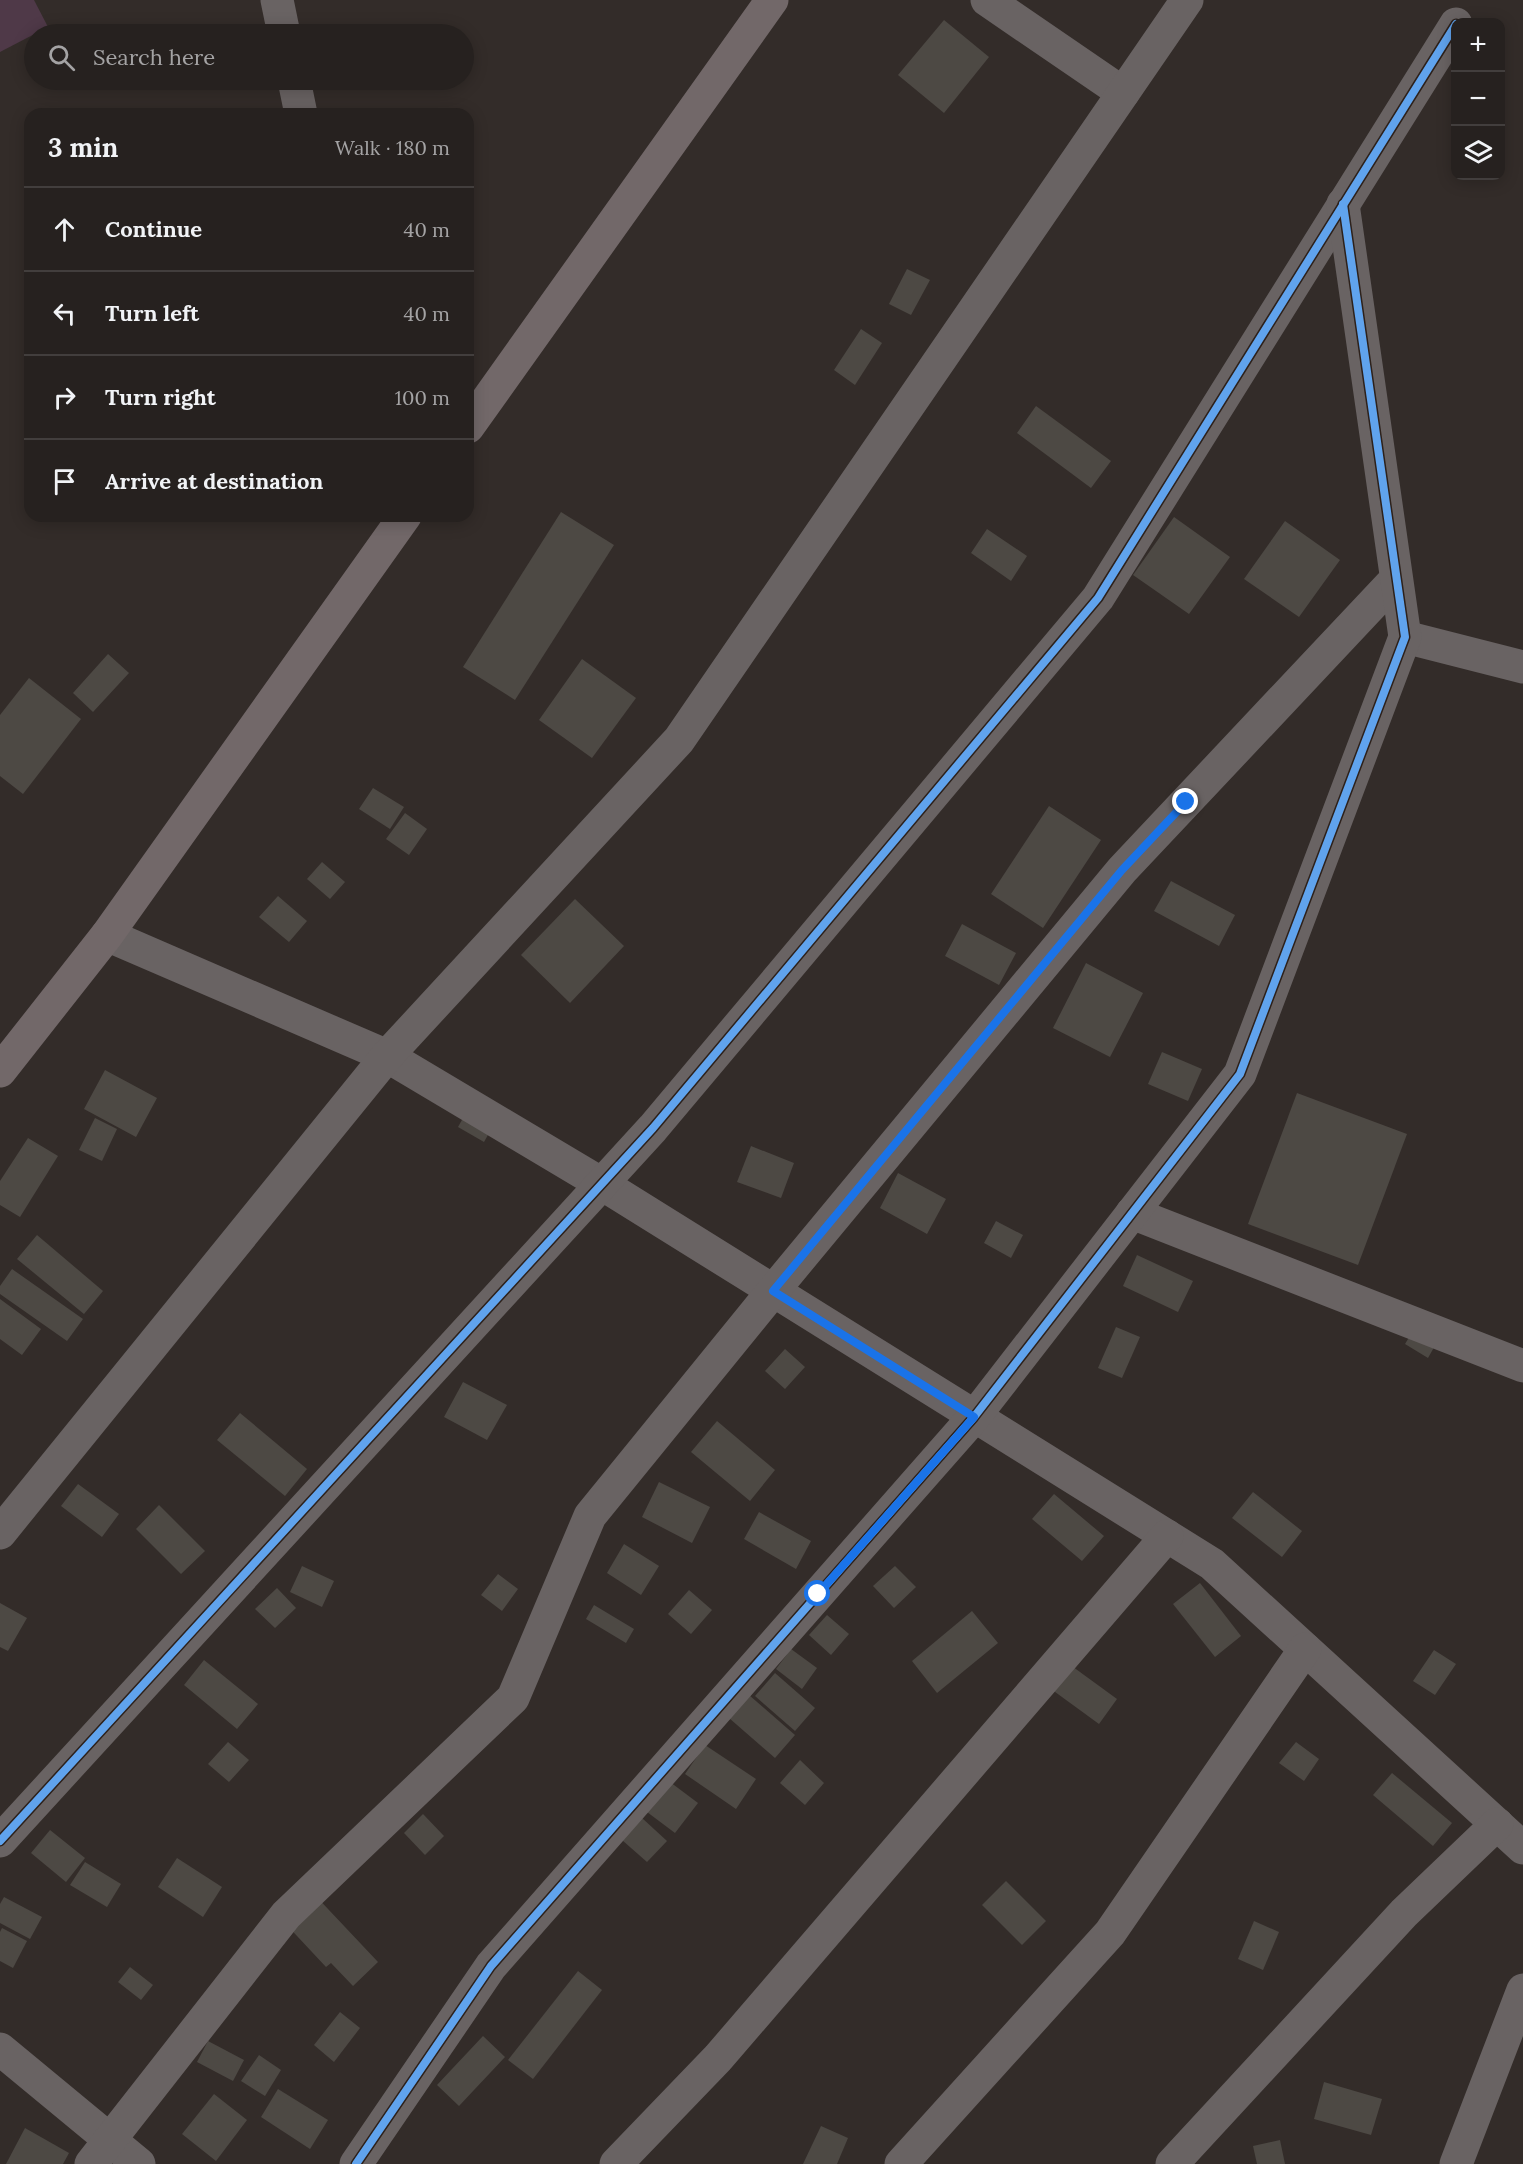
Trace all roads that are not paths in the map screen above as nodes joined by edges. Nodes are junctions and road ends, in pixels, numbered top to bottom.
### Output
1 (277, 0) edge
2 (772, 0) edge
3 (987, 0) edge
4 (1187, 0) edge
5 (1470, 0) edge
6 (1459, 18) edge
7 (282, 24) edge
8 (1451, 31) edge
9 (296, 90) edge
10 (1123, 93) junction
11 (301, 108) edge
12 (1343, 204) junction
13 (474, 419) edge
14 (401, 522) edge
15 (1396, 579) junction
16 (1404, 638) junction
17 (1523, 667) edge
18 (107, 935) junction
19 (387, 1056) junction
20 (0, 1071) edge
21 (602, 1184) junction
22 (1132, 1213) junction
23 (773, 1291) junction
24 (1523, 1366) edge
25 (974, 1417) junction
26 (0, 1533) edge
27 (1167, 1536) junction
28 (1305, 1649) junction
29 (1497, 1824) junction
30 (0, 1841) edge
31 (1523, 1848) edge
32 (1523, 1990) edge
33 (0, 2049) edge
34 (91, 2164) edge
35 (139, 2164) edge
36 (356, 2164) edge
37 (616, 2164) edge
38 (901, 2164) edge
39 (1172, 2164) edge
40 (1456, 2164) edge

1 - 7 street
2 - 13 highway
3 - 10 street
4 - 10 street
5 - 6 street
8 - 12 street
9 - 11 street
10 - 19 street
12 - 15 street
12 - 21 street
14 - 18 highway
15 - 16 street
15 - 23 street
16 - 17 street
16 - 22 street
18 - 19 street
18 - 20 highway
19 - 21 street
19 - 26 street
21 - 23 street
21 - 30 street
22 - 24 street
22 - 25 street
23 - 25 street
23 - 34 street
25 - 27 street
25 - 36 street
27 - 28 street
27 - 37 street
28 - 29 street
28 - 38 street
29 - 31 street
29 - 39 street
32 - 40 street
33 - 35 street

